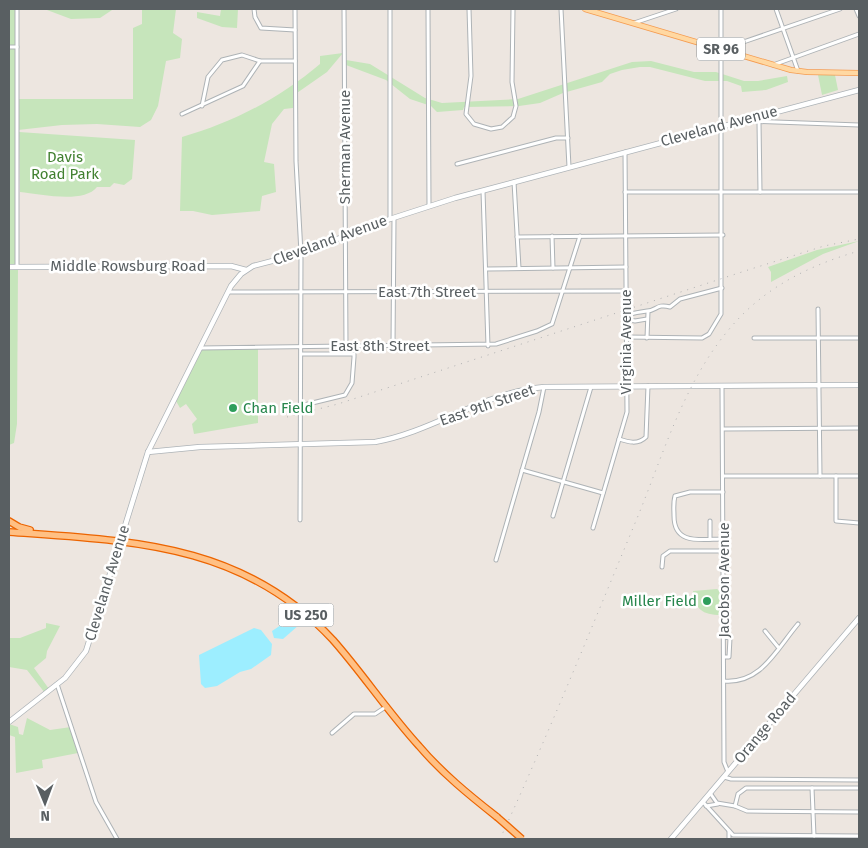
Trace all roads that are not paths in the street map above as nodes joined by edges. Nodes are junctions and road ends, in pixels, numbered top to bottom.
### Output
1 (16, 9) edge
2 (254, 9) edge
3 (295, 9) edge
4 (344, 9) edge
5 (390, 9) edge
6 (428, 9) edge
7 (469, 9) edge
8 (513, 9) edge
9 (561, 9) edge
10 (585, 9) edge
11 (676, 9) edge
12 (721, 9) edge
13 (776, 9) edge
14 (840, 9) edge
15 (856, 9) edge
16 (668, 10) edge
17 (604, 12) edge
18 (859, 16) edge
19 (634, 23) junction
20 (783, 28) junction
21 (295, 30) junction
22 (859, 34) edge
23 (9, 47) edge
24 (17, 47) junction
25 (722, 50) junction
26 (793, 57) junction
27 (260, 61) junction
28 (295, 61) junction
29 (773, 65) junction
30 (798, 71) junction
31 (859, 73) edge
32 (859, 90) edge
33 (202, 106) junction
34 (182, 114) dead end
35 (743, 120) junction
36 (759, 122) junction
37 (722, 125) junction
38 (859, 125) edge
39 (568, 138) junction
40 (625, 151) junction
41 (457, 164) dead end
42 (569, 167) junction
43 (514, 182) junction
44 (483, 191) junction
45 (625, 192) junction
46 (722, 192) junction
47 (760, 192) junction
48 (859, 192) edge
49 (429, 206) junction
50 (392, 218) junction
51 (626, 235) junction
52 (346, 236) junction
53 (552, 236) junction
54 (580, 236) junction
55 (723, 236) junction
56 (517, 237) junction
57 (301, 253) junction
58 (9, 267) edge
59 (17, 267) junction
60 (570, 267) junction
61 (626, 267) junction
62 (519, 268) junction
63 (553, 268) junction
64 (487, 269) junction
65 (246, 270) junction
66 (722, 288) junction
67 (228, 292) junction
68 (301, 292) junction
69 (346, 292) junction
70 (394, 292) junction
71 (488, 292) junction
72 (563, 292) junction
73 (626, 292) junction
74 (818, 309) dead end
75 (648, 312) junction
76 (626, 317) junction
77 (647, 319) junction
78 (626, 338) junction
79 (647, 338) junction
80 (754, 338) dead end
81 (818, 338) junction
82 (859, 338) edge
83 (346, 345) junction
84 (302, 346) junction
85 (394, 346) junction
86 (488, 346) junction
87 (199, 348) junction
88 (301, 354) junction
89 (819, 385) junction
90 (859, 385) edge
91 (591, 386) junction
92 (626, 386) junction
93 (648, 386) junction
94 (722, 386) junction
95 (544, 387) junction
96 (300, 406) junction
97 (859, 428) edge
98 (723, 429) junction
99 (819, 429) junction
100 (619, 439) junction
101 (301, 445) junction
102 (148, 452) junction
103 (522, 470) junction
104 (723, 476) junction
105 (820, 476) junction
106 (836, 476) junction
107 (859, 476) edge
108 (564, 481) junction
109 (724, 492) junction
110 (603, 493) junction
111 (553, 516) dead end
112 (300, 520) dead end
113 (9, 521) edge
114 (710, 521) dead end
115 (859, 523) edge
116 (593, 528) dead end
117 (9, 532) edge
118 (44, 534) junction
119 (710, 539) junction
120 (724, 539) junction
121 (120, 542) junction
122 (724, 551) junction
123 (496, 560) dead end
124 (662, 567) dead end
125 (859, 618) edge
126 (798, 624) dead end
127 (765, 631) dead end
128 (724, 637) junction
129 (778, 647) junction
130 (724, 657) junction
131 (724, 682) junction
132 (57, 684) junction
133 (387, 706) junction
134 (9, 722) edge
135 (332, 733) dead end
136 (726, 775) junction
137 (859, 780) edge
138 (812, 788) junction
139 (859, 788) edge
140 (710, 794) junction
141 (705, 804) junction
142 (720, 804) junction
143 (735, 806) junction
144 (814, 812) junction
145 (859, 812) edge
146 (729, 831) junction
147 (814, 836) junction
148 (859, 836) edge
149 (117, 839) edge
150 (522, 839) edge
151 (671, 839) edge
152 (729, 839) edge

1 - 24 street
2 - 21 street
3 - 21 street
4 - 52 street, Sherman Avenue
5 - 50 street
6 - 49 street
7 - 8 street
9 - 39 street
10 - 17 main road, SR 96
11 - 16 street
12 - 25 street
13 - 20 street
14 - 20 street
15 - 18 street
16 - 19 street
17 - 19 main road, SR 96
19 - 25 main road, SR 96
20 - 25 street
20 - 26 street
21 - 28 street
22 - 26 street
23 - 24 street
24 - 59 street
25 - 29 main road, SR 96
25 - 37 street
26 - 29 street
26 - 30 street
27 - 28 street
27 - 33 street
27 - 33 street
28 - 57 street
29 - 30 main road, SR 96
30 - 31 main road, SR 96
32 - 35 main road, Cleveland Avenue
33 - 34 street
35 - 36 street
35 - 37 main road, Cleveland Avenue
36 - 38 street
36 - 47 street
37 - 40 main road, Cleveland Avenue
37 - 46 street
39 - 41 street
39 - 42 street
40 - 42 main road, Cleveland Avenue
40 - 45 street, Virginia Avenue
42 - 43 main road, Cleveland Avenue
43 - 44 main road, Cleveland Avenue
43 - 56 street
44 - 49 main road, Cleveland Avenue
44 - 64 street
45 - 46 street
45 - 51 street, Virginia Avenue
46 - 47 street
46 - 55 street
47 - 48 street
49 - 50 main road, Cleveland Avenue
50 - 52 main road, Cleveland Avenue
50 - 70 street
51 - 54 street
51 - 55 street
51 - 61 street, Virginia Avenue
52 - 57 main road, Cleveland Avenue
52 - 69 street, Sherman Avenue
53 - 54 street
53 - 56 street
53 - 63 street
54 - 60 street
55 - 66 street
56 - 62 street
57 - 65 main road, Cleveland Avenue
57 - 68 street
58 - 59 main road, Middle Rowsburg Road
59 - 65 main road, Middle Rowsburg Road
60 - 61 street
60 - 63 street
60 - 72 street
61 - 73 street, Virginia Avenue
62 - 63 street
62 - 64 street
64 - 71 street
65 - 67 main road, Cleveland Avenue
66 - 75 street
66 - 79 street
67 - 68 street, East 7th Street
67 - 87 main road, Cleveland Avenue
68 - 69 street, East 7th Street
68 - 84 street
69 - 70 street, East 7th Street
69 - 83 street, Sherman Avenue
70 - 71 street, East 7th Street
70 - 85 street
71 - 72 street, East 7th Street
71 - 86 street
72 - 73 street, East 7th Street
72 - 86 street, East 8th Street
73 - 76 street, Virginia Avenue
74 - 81 street
75 - 76 street
75 - 77 street
76 - 77 street
76 - 78 street, Virginia Avenue
77 - 79 street
78 - 79 street
78 - 92 street, Virginia Avenue
80 - 81 street
81 - 82 street
81 - 89 street
83 - 84 street, East 8th Street
83 - 85 street, East 8th Street
84 - 87 street, East 8th Street
84 - 88 street
85 - 86 street, East 8th Street
87 - 102 main road, Cleveland Avenue
88 - 96 street
88 - 96 street
89 - 90 main road, East 9th Street
89 - 94 main road, East 9th Street
89 - 99 street
91 - 92 main road, East 9th Street
91 - 95 main road, East 9th Street
91 - 108 street
92 - 93 main road, East 9th Street
92 - 100 street, Virginia Avenue
93 - 94 main road, East 9th Street
93 - 100 street
94 - 98 street, Jacobson Avenue
95 - 101 main road, East 9th Street
95 - 103 street
96 - 101 street
97 - 99 street
98 - 99 street
98 - 104 street, Jacobson Avenue
99 - 105 street
100 - 110 street, Virginia Avenue
101 - 102 main road, East 9th Street
101 - 112 street
102 - 121 main road, Cleveland Avenue
103 - 108 street
103 - 123 street
104 - 105 street
104 - 109 street, Jacobson Avenue
105 - 106 street
106 - 107 street
106 - 115 street
108 - 110 street
108 - 111 street
109 - 119 street
109 - 120 street, Jacobson Avenue
110 - 116 street, Virginia Avenue
113 - 118 highway, US 250
114 - 119 street
117 - 118 highway, US 250
118 - 121 highway, US 250
119 - 120 street
120 - 122 street, Jacobson Avenue
121 - 132 main road, Cleveland Avenue
121 - 133 highway, US 250
122 - 124 street
122 - 128 street, Jacobson Avenue
125 - 136 main road, Orange Road
126 - 129 street
127 - 129 street
128 - 130 street, Jacobson Avenue
128 - 130 street
129 - 131 street
130 - 131 street, Jacobson Avenue
131 - 136 street, Jacobson Avenue
132 - 134 main road, Cleveland Avenue
132 - 149 street
133 - 135 street
133 - 150 highway, US 250, bridge
136 - 137 street
136 - 140 main road, Orange Road
138 - 139 street
138 - 143 street
138 - 144 street
140 - 141 main road, Orange Road
140 - 142 street
141 - 142 street
141 - 146 street
141 - 151 main road, Orange Road
142 - 143 street
143 - 144 street
144 - 145 street
144 - 147 street
146 - 147 street
146 - 152 street
147 - 148 street

